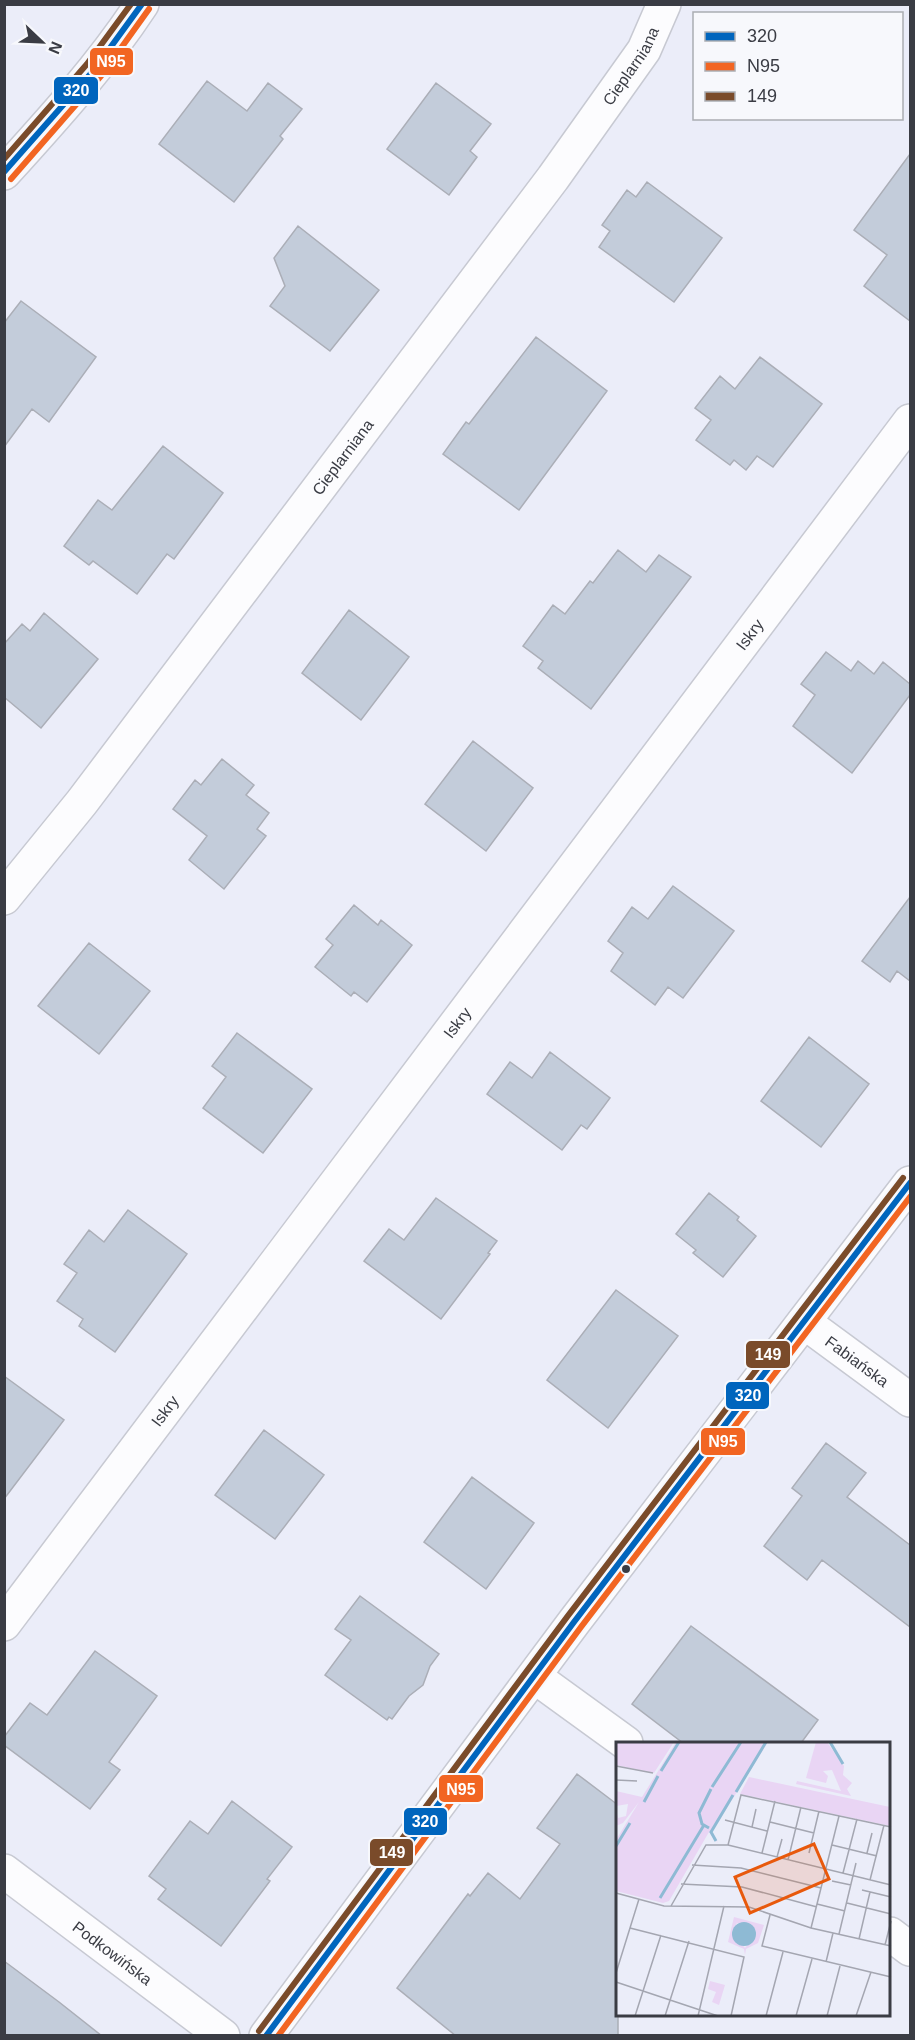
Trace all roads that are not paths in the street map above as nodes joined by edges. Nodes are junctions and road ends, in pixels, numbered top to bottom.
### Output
1 (142, 4) edge
2 (664, 4) edge
3 (4, 173) edge
4 (910, 421) edge
5 (4, 898) edge
6 (910, 1183) edge
7 (804, 1322) junction
8 (910, 1400) edge
9 (4, 1624) edge
10 (535, 1677) junction
11 (625, 1742) edge
12 (4, 1871) edge
13 (891, 1935) edge
14 (910, 1949) edge
15 (223, 2036) edge
16 (266, 2036) edge

1 - 3 street
2 - 5 street, Cieplarniana
4 - 9 street, Iskry
6 - 7 street
7 - 8 street, Fabiańska
7 - 10 street
10 - 11 street
10 - 16 street
12 - 15 street, Podkowińska
13 - 14 street

